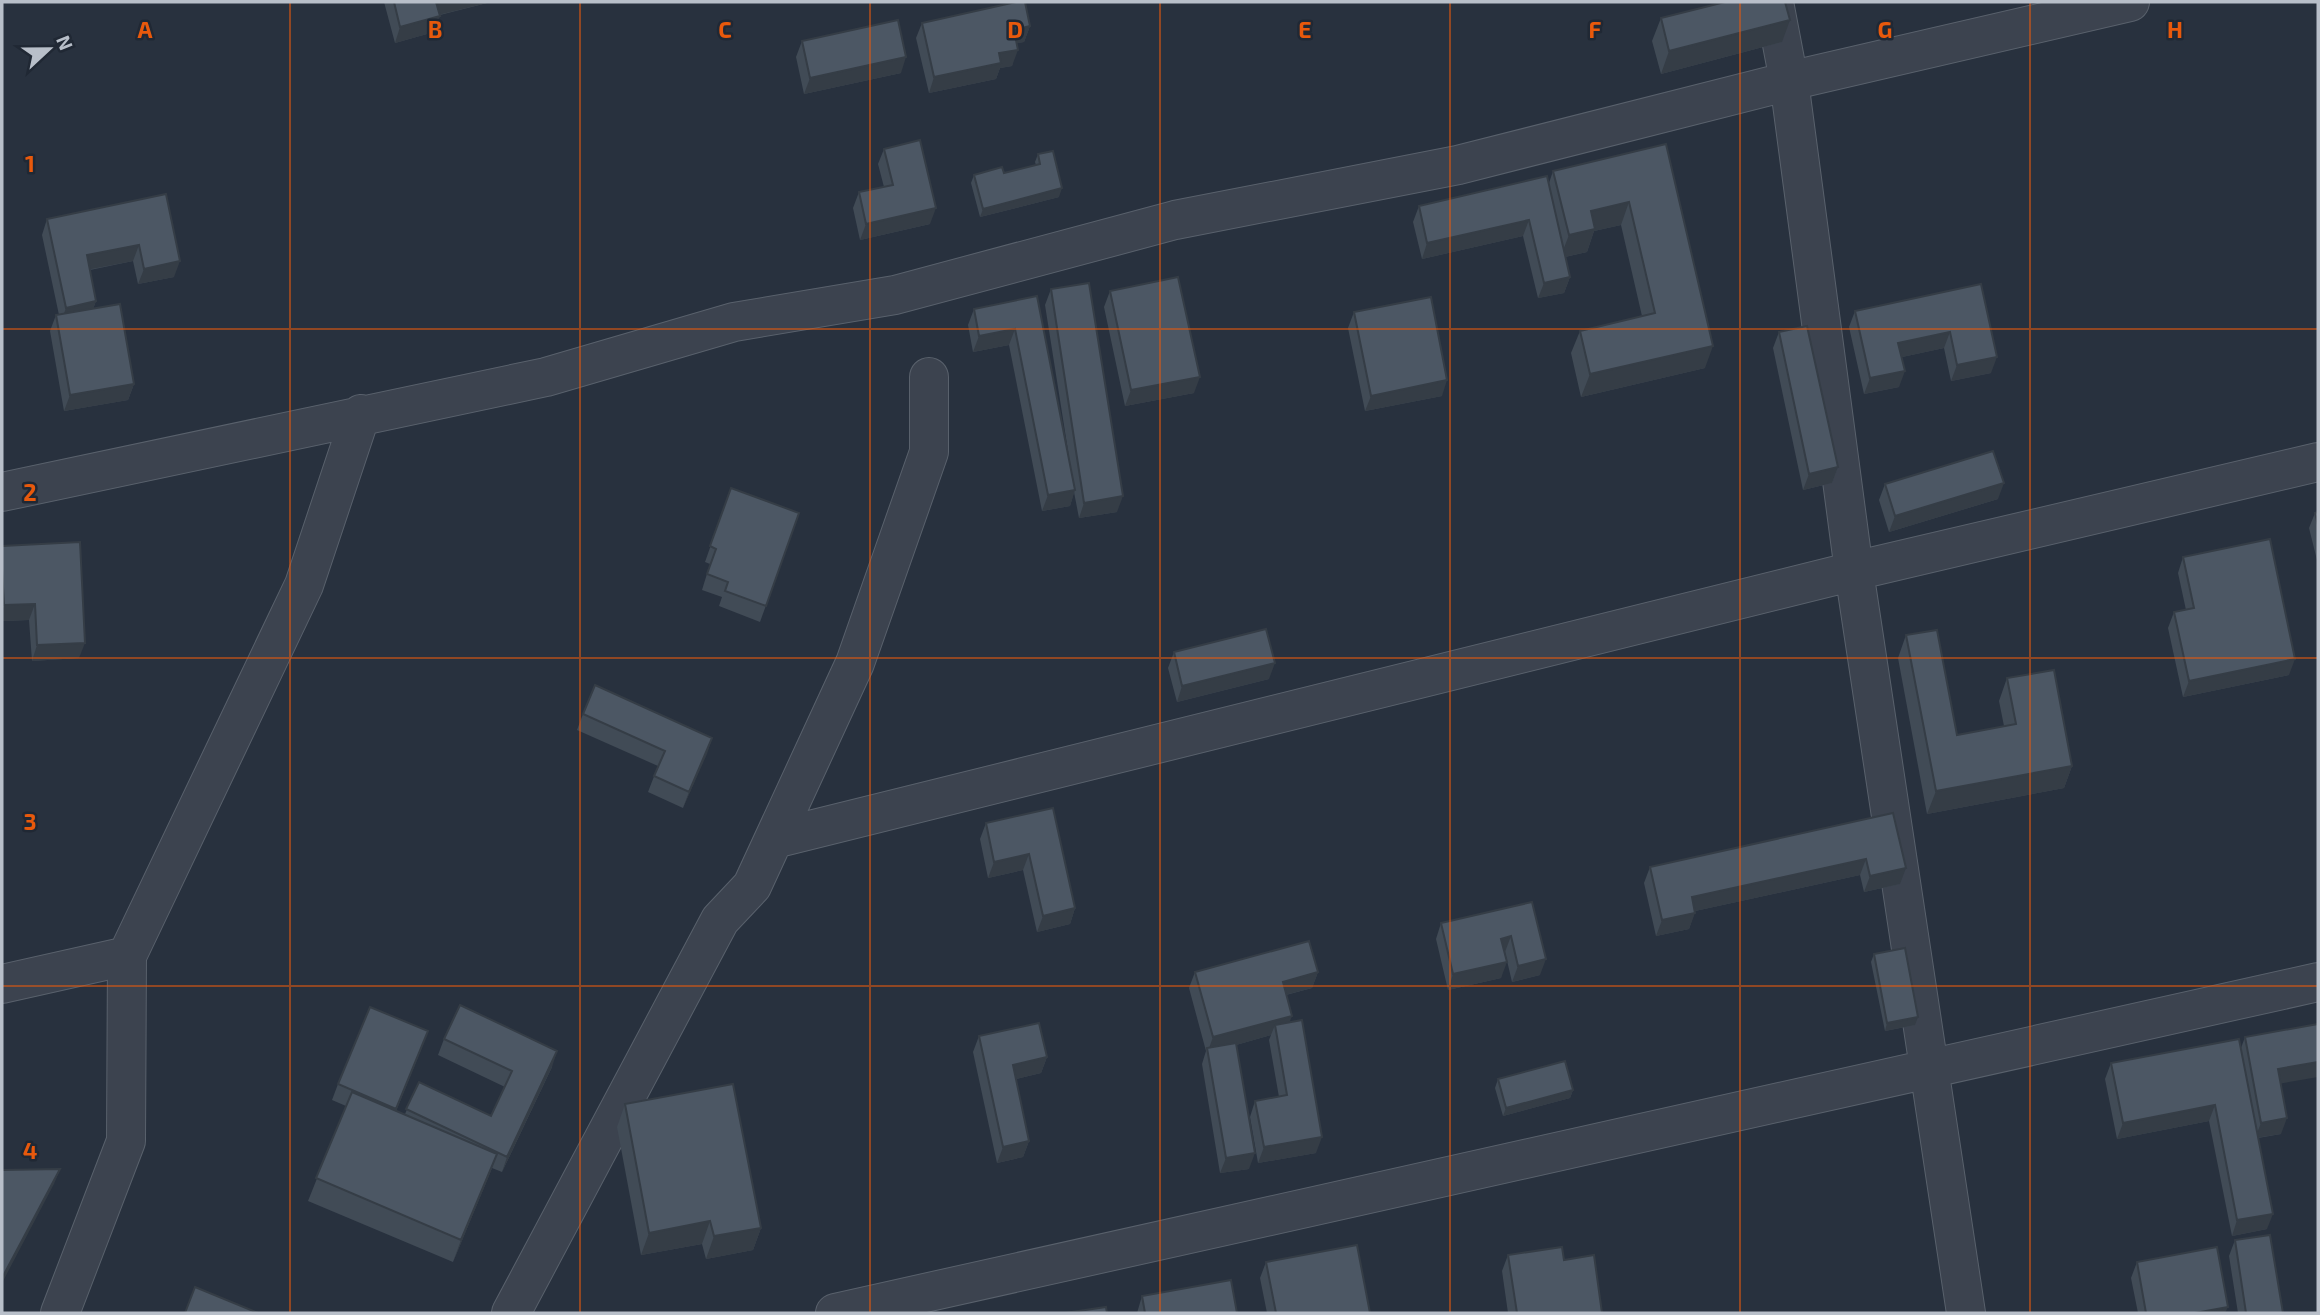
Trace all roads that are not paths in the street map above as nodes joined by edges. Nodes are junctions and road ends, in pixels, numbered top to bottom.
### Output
1 (1774, 2) edge
2 (2130, 2) edge
3 (1789, 82) junction
4 (929, 376) dead end
5 (361, 414) junction
6 (2318, 461) edge
7 (2, 492) edge
8 (1854, 571) junction
9 (774, 839) junction
10 (127, 956) junction
11 (2318, 982) edge
12 (2, 984) edge
13 (1930, 1067) junction
14 (60, 1313) edge
15 (511, 1313) edge
16 (835, 1313) edge
17 (1966, 1313) edge

1 - 3 street
2 - 3 street
3 - 5 street
3 - 8 street
4 - 9 street
5 - 7 street
5 - 10 street
6 - 8 street
8 - 9 street
8 - 13 street
9 - 15 street
10 - 12 street
10 - 14 street
11 - 13 street
13 - 16 street
13 - 17 street

